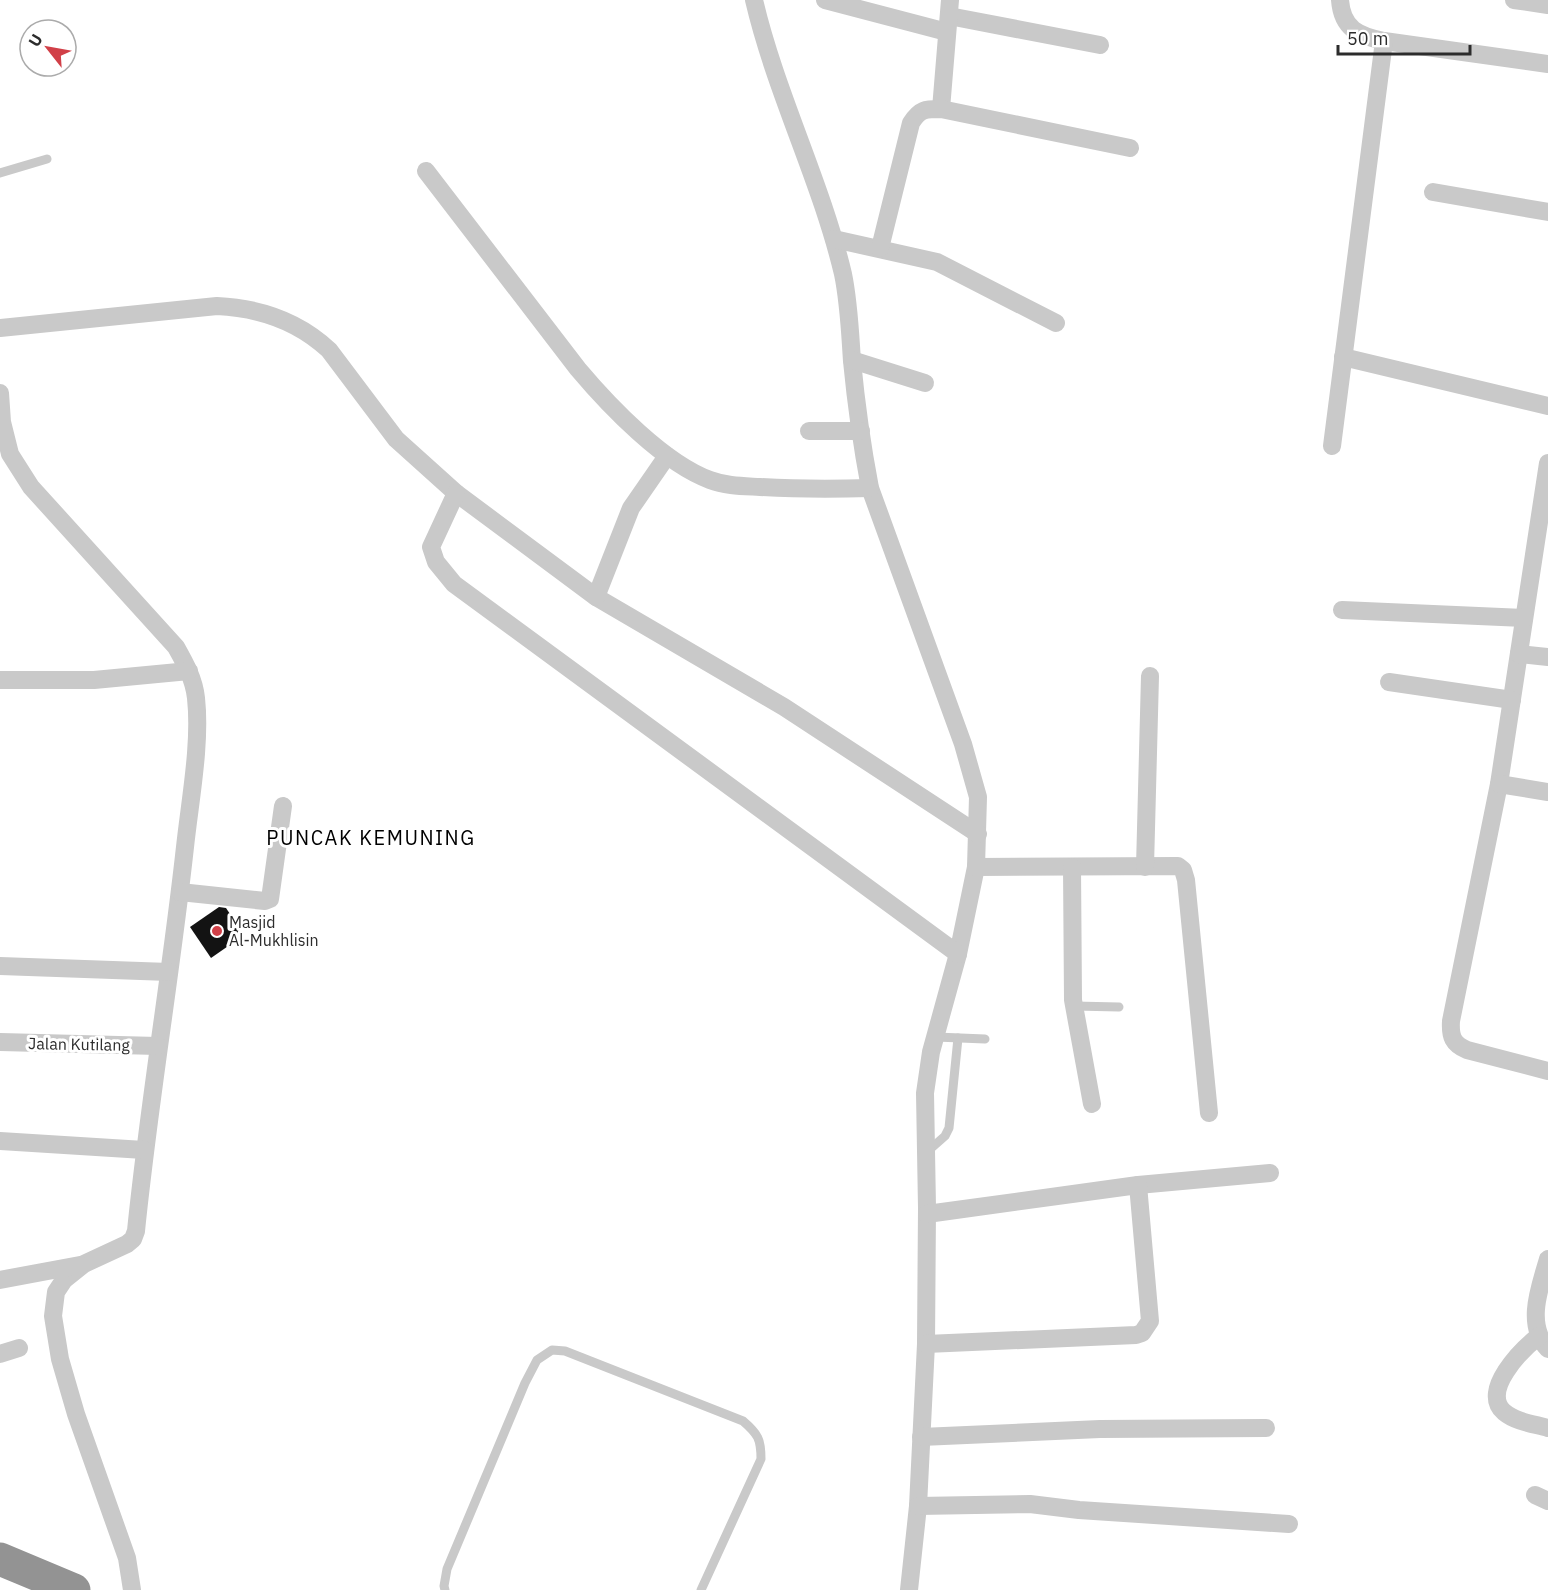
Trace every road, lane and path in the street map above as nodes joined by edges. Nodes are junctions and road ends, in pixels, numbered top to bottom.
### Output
1 (754, 0) edge
2 (825, 0) edge
3 (1340, 0) edge
4 (1514, 0) edge
5 (1548, 5) edge
6 (949, 16) edge
7 (1384, 41) junction
8 (1100, 45) dead end
9 (1548, 64) edge
10 (941, 109) junction
11 (1130, 148) dead end
12 (47, 159) dead end
13 (426, 171) dead end
14 (0, 173) edge
15 (1433, 192) dead end
16 (1548, 213) edge
17 (834, 239) junction
18 (880, 248) junction
19 (1056, 323) dead end
20 (0, 328) edge
21 (1343, 357) junction
22 (852, 360) junction
23 (925, 383) dead end
24 (0, 393) edge
25 (1548, 406) edge
26 (809, 431) dead end
27 (861, 431) junction
28 (1332, 446) dead end
29 (667, 456) junction
30 (1548, 463) edge
31 (870, 488) junction
32 (456, 493) junction
33 (1546, 494) edge
34 (596, 597) junction
35 (1342, 610) dead end
36 (1524, 618) junction
37 (1519, 654) junction
38 (1548, 657) edge
39 (189, 671) junction
40 (1150, 676) dead end
41 (0, 680) edge
42 (1389, 682) dead end
43 (1512, 700) junction
44 (1499, 784) junction
45 (1548, 792) edge
46 (283, 806) dead end
47 (978, 834) junction
48 (976, 867) junction
49 (1072, 867) junction
50 (1144, 867) junction
51 (180, 892) junction
52 (958, 954) junction
53 (0, 966) edge
54 (169, 972) junction
55 (1074, 1006) junction
56 (1119, 1007) dead end
57 (936, 1037) junction
58 (958, 1038) junction
59 (985, 1039) dead end
60 (0, 1042) edge
61 (158, 1046) junction
62 (1548, 1071) edge
63 (1092, 1104) dead end
64 (1209, 1113) dead end
65 (0, 1141) edge
66 (144, 1150) junction
67 (926, 1153) junction
68 (1270, 1173) dead end
69 (1138, 1185) junction
70 (927, 1214) junction
71 (1548, 1259) edge
72 (84, 1264) junction
73 (0, 1280) edge
74 (1543, 1342) edge
75 (926, 1344) junction
76 (19, 1348) dead end
77 (0, 1354) edge
78 (1266, 1428) dead end
79 (1548, 1428) edge
80 (921, 1437) junction
81 (918, 1506) junction
82 (1289, 1524) dead end
83 (0, 1559) edge
84 (74, 1590) edge
85 (132, 1590) edge
86 (445, 1590) edge
87 (701, 1590) edge
88 (909, 1590) edge

1 - 17 street
2 - 6 street
3 - 7 street
4 - 5 street
6 - 8 street
6 - 10 street
7 - 9 street
7 - 21 street
10 - 11 street
10 - 18 street
12 - 14 lane
13 - 29 street
15 - 16 street
17 - 18 street
17 - 22 street
18 - 19 street
20 - 32 street
21 - 25 street
21 - 28 street
22 - 23 street
22 - 27 street
24 - 39 street
26 - 27 street
27 - 31 street
29 - 31 street
29 - 34 street
30 - 33 street
31 - 47 street
32 - 34 street
32 - 52 street
33 - 36 street
34 - 47 street
35 - 36 street
36 - 37 street
37 - 38 street
37 - 43 street
39 - 41 street
39 - 51 street
40 - 50 street
42 - 43 street
43 - 44 street
44 - 45 street
44 - 62 street
46 - 51 street
47 - 48 street
48 - 49 street
48 - 52 street
49 - 50 street
49 - 55 street
50 - 64 street
51 - 54 street
52 - 57 street
53 - 54 street
54 - 61 street
55 - 56 lane
55 - 63 street
57 - 58 lane
57 - 67 street
58 - 59 lane
58 - 67 lane
60 - 61 street, Jalan Kutilang
61 - 66 street
65 - 66 street
66 - 72 street
67 - 70 street
68 - 69 street
69 - 70 street
69 - 75 street
70 - 75 street
71 - 74 street
72 - 73 street
72 - 85 street
74 - 79 street
75 - 80 street
76 - 77 street
78 - 80 street
80 - 81 street
81 - 82 street
81 - 88 street
83 - 84 highway
86 - 87 lane

